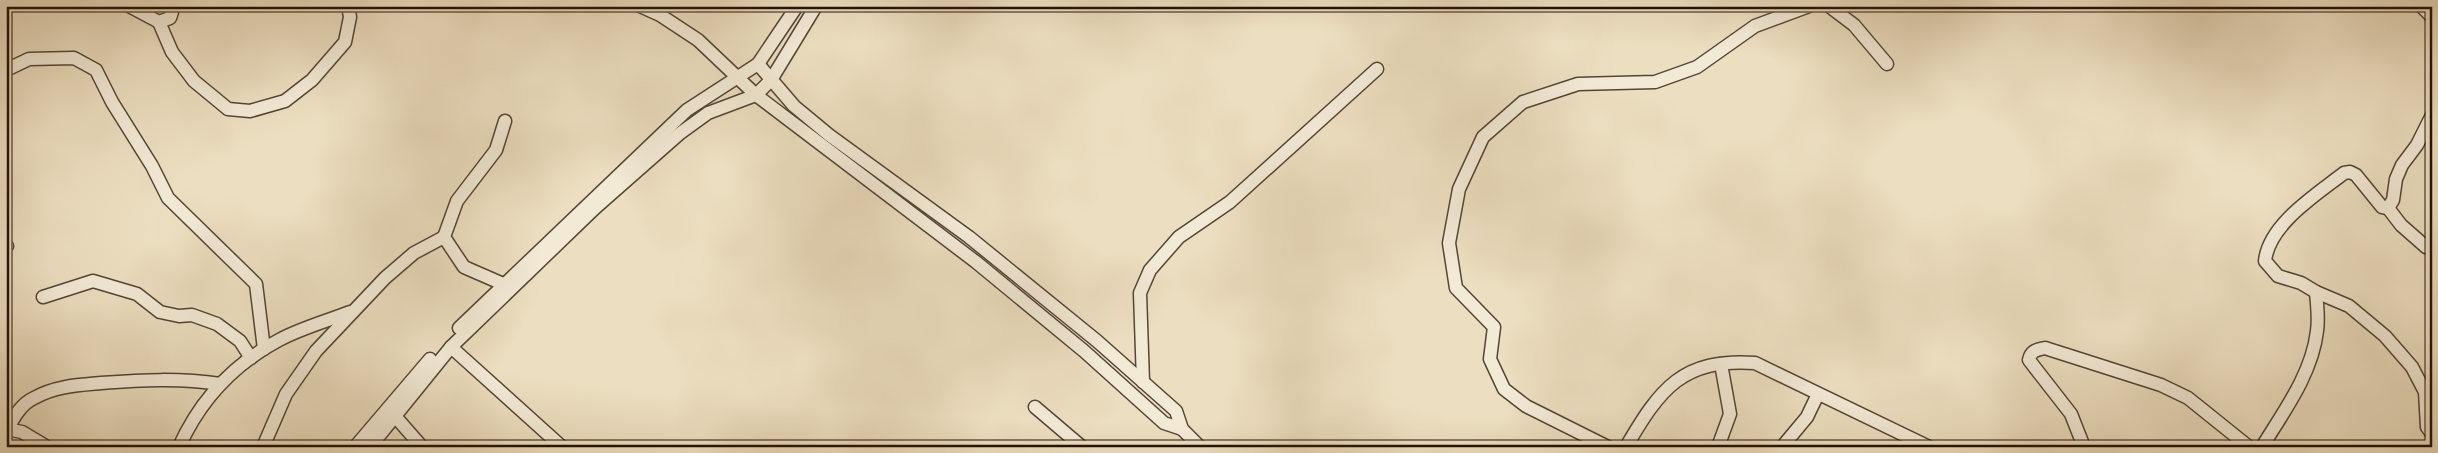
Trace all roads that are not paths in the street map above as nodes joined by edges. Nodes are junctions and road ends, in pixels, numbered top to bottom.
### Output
1 (129, 6) edge
2 (168, 6) edge
3 (348, 6) edge
4 (640, 6) edge
5 (797, 6) edge
6 (816, 6) edge
7 (1809, 6) edge
8 (1829, 6) edge
9 (2421, 6) edge
10 (2432, 17) edge
11 (159, 22) junction
12 (758, 64) junction
13 (1887, 64) dead end
14 (1377, 68) dead end
15 (6, 70) edge
16 (739, 79) junction
17 (772, 80) junction
18 (756, 95) junction
19 (2432, 115) edge
20 (504, 121) dead end
21 (2388, 208) junction
22 (444, 237) junction
23 (2426, 247) dead end
24 (507, 286) junction
25 (2316, 292) junction
26 (43, 297) dead end
27 (355, 310) junction
28 (451, 348) junction
29 (264, 349) junction
30 (251, 358) junction
31 (1721, 364) junction
32 (1144, 382) junction
33 (220, 384) junction
34 (1818, 394) junction
35 (1035, 407) dead end
36 (394, 415) junction
37 (7, 429) edge
38 (1182, 429) junction
39 (2432, 434) edge
40 (47, 447) edge
41 (179, 447) edge
42 (263, 447) edge
43 (356, 447) edge
44 (370, 447) edge
45 (422, 447) edge
46 (562, 447) edge
47 (1082, 447) edge
48 (1200, 447) edge
49 (1608, 447) edge
50 (1626, 447) edge
51 (1718, 447) edge
52 (1782, 447) edge
53 (1929, 447) edge
54 (2084, 447) edge
55 (2249, 447) edge
56 (2262, 447) edge

1 - 11 street
2 - 11 street
3 - 11 street
4 - 16 street
5 - 12 street
6 - 17 street
7 - 49 street
8 - 13 street
9 - 10 street
12 - 16 street
12 - 17 street
14 - 32 street
15 - 29 street
16 - 18 street
16 - 24 street
17 - 18 street
17 - 32 street
18 - 24 street
18 - 38 street
19 - 21 street
20 - 22 street
21 - 23 street
21 - 25 street
22 - 24 street
22 - 27 street
24 - 28 street
24 - 43 street
25 - 39 street
25 - 56 street
26 - 30 street
27 - 29 street
27 - 42 street
28 - 36 street
28 - 46 street
29 - 30 street
30 - 33 street
31 - 34 street
31 - 50 street
31 - 51 street
32 - 38 street
33 - 37 street
33 - 41 street
34 - 52 street
34 - 53 street
35 - 47 street
36 - 44 street
36 - 45 street
37 - 40 street
38 - 48 street
54 - 55 street

